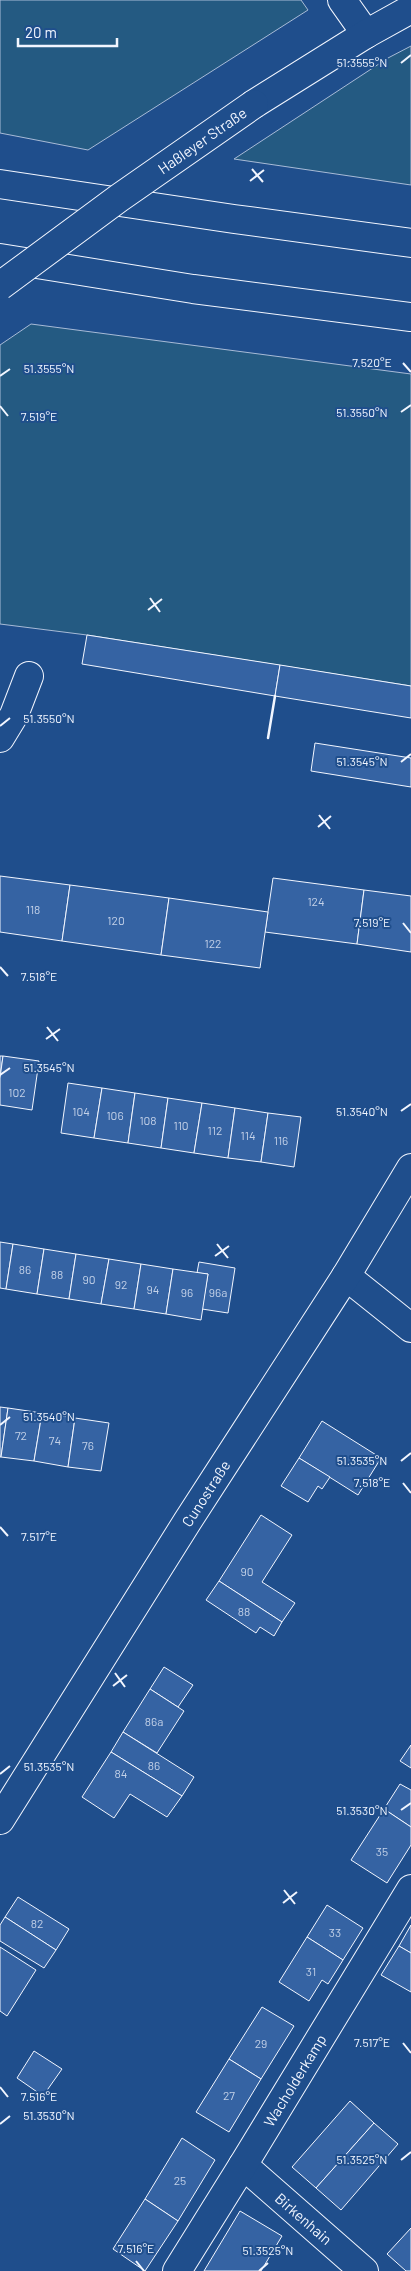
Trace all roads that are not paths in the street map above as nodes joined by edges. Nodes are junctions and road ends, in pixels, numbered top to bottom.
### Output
1 (342, 0) edge
2 (411, 9) edge
3 (366, 34) junction
4 (0, 184) edge
5 (411, 242) edge
6 (0, 258) edge
7 (0, 286) edge
8 (411, 317) edge
9 (29, 676) dead end
10 (0, 738) edge
11 (411, 1168) edge
12 (346, 1276) junction
13 (411, 1328) edge
14 (0, 1820) edge
15 (411, 1889) edge
16 (244, 2165) junction
17 (177, 2271) edge
18 (364, 2271) edge

1 - 3 main road
2 - 3 main road, Haßleyer Straße
3 - 7 main road, Haßleyer Straße, bridge
4 - 5 main road
6 - 8 main road
9 - 10 main road
11 - 12 main road, Cunostraße
12 - 13 main road
12 - 14 main road, Cunostraße
15 - 16 main road, Wacholderkamp
16 - 17 main road, Wacholderkamp
16 - 18 main road, Birkenhain

